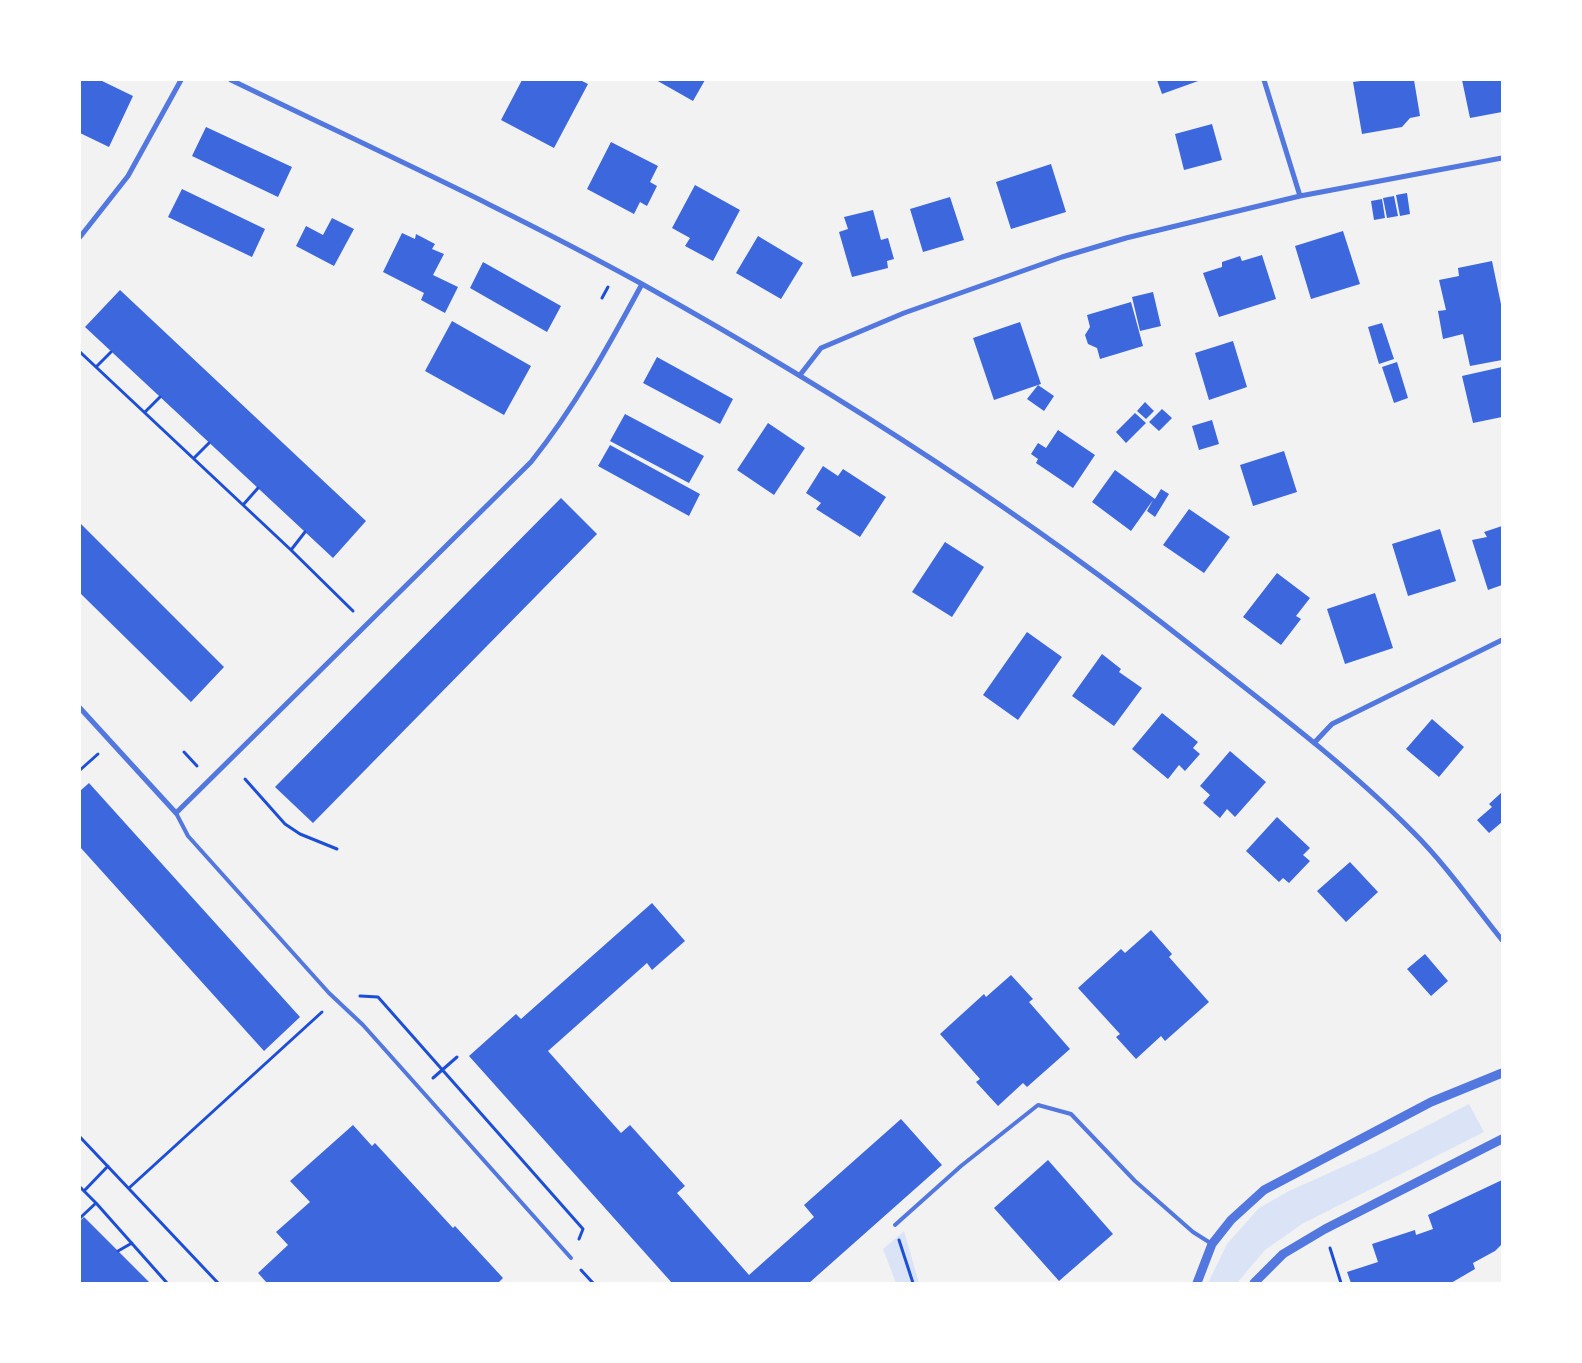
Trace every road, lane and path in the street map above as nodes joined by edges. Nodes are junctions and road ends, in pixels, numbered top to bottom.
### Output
1 (181, 80) edge
2 (231, 80) edge
3 (1264, 80) edge
4 (1502, 158) edge
5 (1300, 196) junction
6 (80, 237) edge
7 (642, 284) junction
8 (80, 352) edge
9 (111, 352) dead end
10 (96, 367) junction
11 (800, 375) junction
12 (160, 397) dead end
13 (145, 412) junction
14 (209, 443) dead end
15 (194, 458) junction
16 (258, 488) dead end
17 (243, 505) junction
18 (305, 532) dead end
19 (291, 550) junction
20 (366, 624) junction
21 (1502, 640) edge
22 (80, 708) edge
23 (111, 742) junction
24 (1314, 743) junction
25 (80, 770) edge
26 (245, 779) dead end
27 (176, 813) junction
28 (337, 849) dead end
29 (1502, 940) edge
30 (329, 994) junction
31 (336, 1000) junction
32 (457, 1057) dead end
33 (442, 1070) junction
34 (1502, 1073) edge
35 (420, 1090) junction
36 (80, 1137) edge
37 (1502, 1139) edge
38 (108, 1166) junction
39 (80, 1187) edge
40 (129, 1188) junction
41 (84, 1191) junction
42 (96, 1203) junction
43 (80, 1218) edge
44 (895, 1225) joint
45 (1325, 1229) junction
46 (132, 1243) junction
47 (1212, 1244) junction
48 (118, 1251) dead end
49 (571, 1258) joint
50 (167, 1283) edge
51 (218, 1283) edge
52 (912, 1283) edge
53 (1197, 1283) edge
54 (1254, 1283) edge
55 (1341, 1283) edge

1 - 6 street
2 - 7 street
3 - 5 street
4 - 5 street
5 - 11 street
7 - 11 street
7 - 20 street
8 - 10 path
9 - 10 path
10 - 13 path
11 - 24 street
12 - 13 path
13 - 15 path
14 - 15 path
15 - 17 path
16 - 17 path
17 - 19 path
18 - 19 path
19 - 20 path
20 - 27 street
21 - 24 street
22 - 23 street
23 - 25 path
23 - 27 street
24 - 29 street
26 - 28 path
27 - 30 lane
30 - 31 lane
30 - 33 path
31 - 35 lane
31 - 40 path
32 - 33 path
33 - 35 path
33 - 49 path
34 - 47 street
35 - 49 lane
36 - 38 path
37 - 45 street
38 - 40 path
38 - 41 path
39 - 41 path
40 - 51 path
41 - 42 path
42 - 43 path
42 - 46 path
44 - 47 lane
44 - 52 path
45 - 54 street
45 - 55 path
46 - 48 path
46 - 50 path
47 - 53 street

